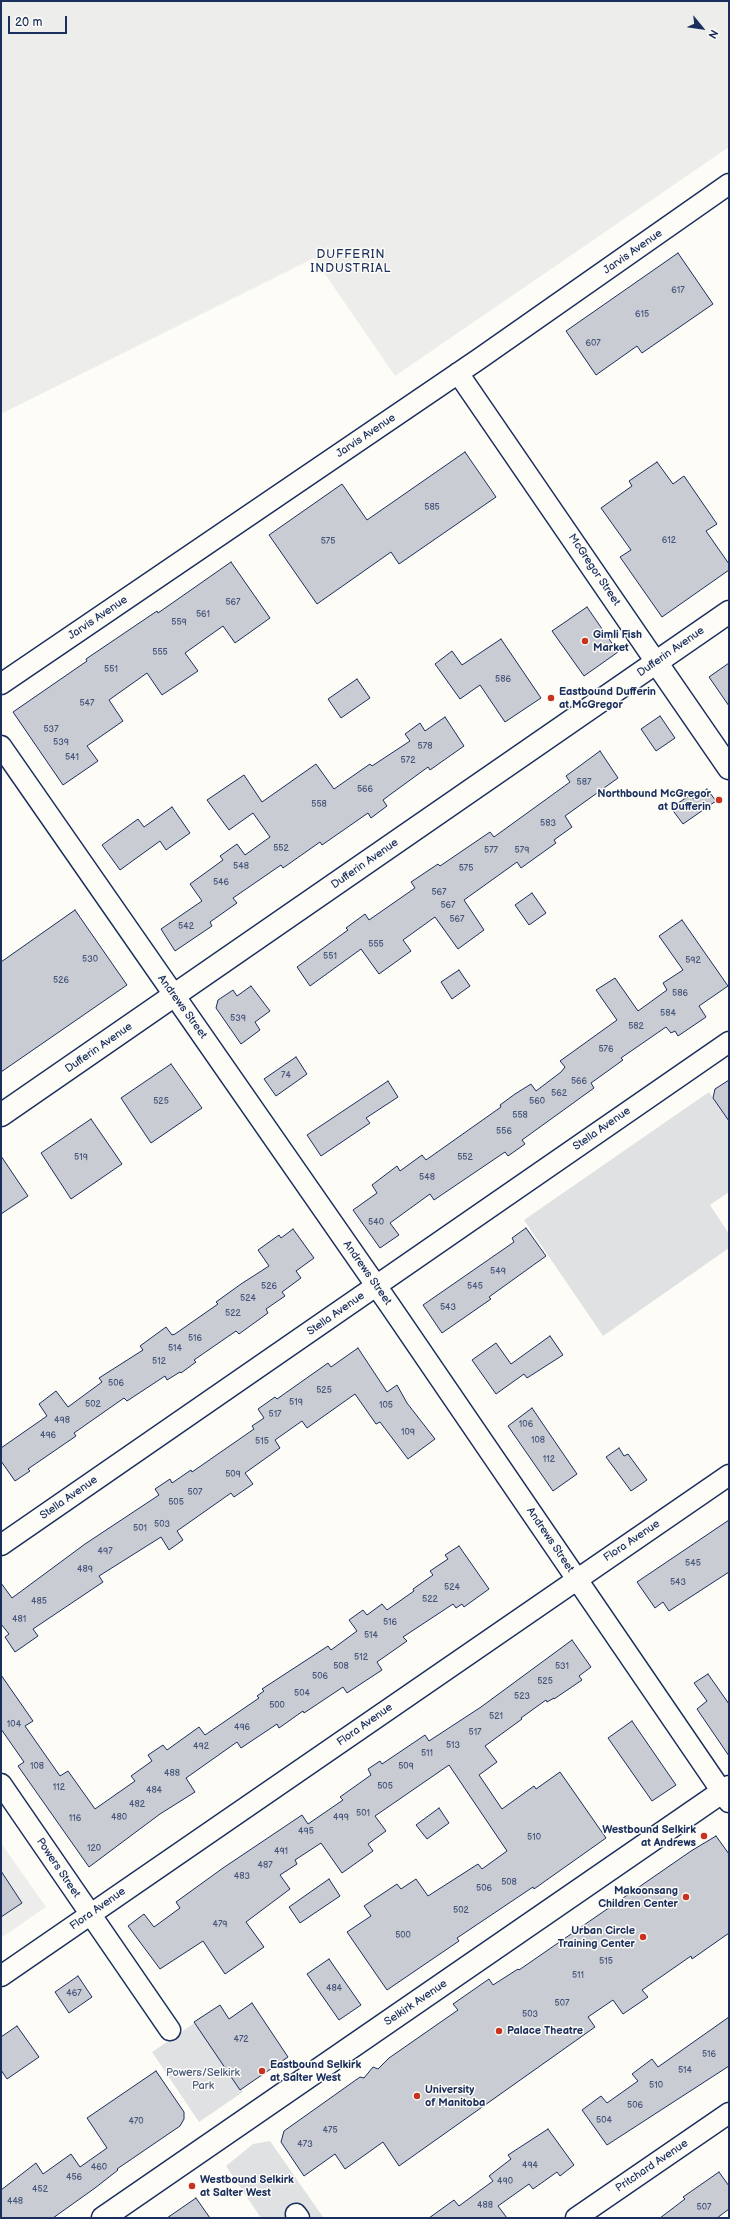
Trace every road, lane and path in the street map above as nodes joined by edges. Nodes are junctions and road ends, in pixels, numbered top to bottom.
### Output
1 (729, 184) edge
2 (458, 373) junction
3 (729, 612) edge
4 (656, 662) junction
5 (1, 684) edge
6 (1, 746) edge
7 (729, 768) edge
8 (175, 995) junction
9 (729, 1042) edge
10 (1, 1115) edge
11 (376, 1286) junction
12 (729, 1475) edge
13 (1, 1545) edge
14 (576, 1579) junction
15 (1, 1784) edge
16 (727, 1794) edge
17 (90, 1914) junction
18 (1, 1976) edge
19 (170, 2030) dead end
20 (729, 2113) edge
21 (103, 2218) edge
22 (576, 2218) edge

1 - 2 street, Jarvis Avenue
2 - 4 street, McGregor Street
2 - 5 street, Jarvis Avenue
3 - 4 main road, Dufferin Avenue
4 - 7 main road, McGregor Street
4 - 8 main road, Dufferin Avenue
6 - 8 street, Andrews Street
8 - 10 main road, Dufferin Avenue
8 - 11 street, Andrews Street
9 - 11 street, Stella Avenue
11 - 13 street, Stella Avenue
11 - 14 street, Andrews Street
12 - 14 street, Flora Avenue
14 - 16 street, Andrews Street
14 - 17 street, Flora Avenue
15 - 17 street, Powers Street
16 - 21 main road, Selkirk Avenue
17 - 18 street, Flora Avenue
17 - 19 street, Powers Street
20 - 22 street, Pritchard Avenue

